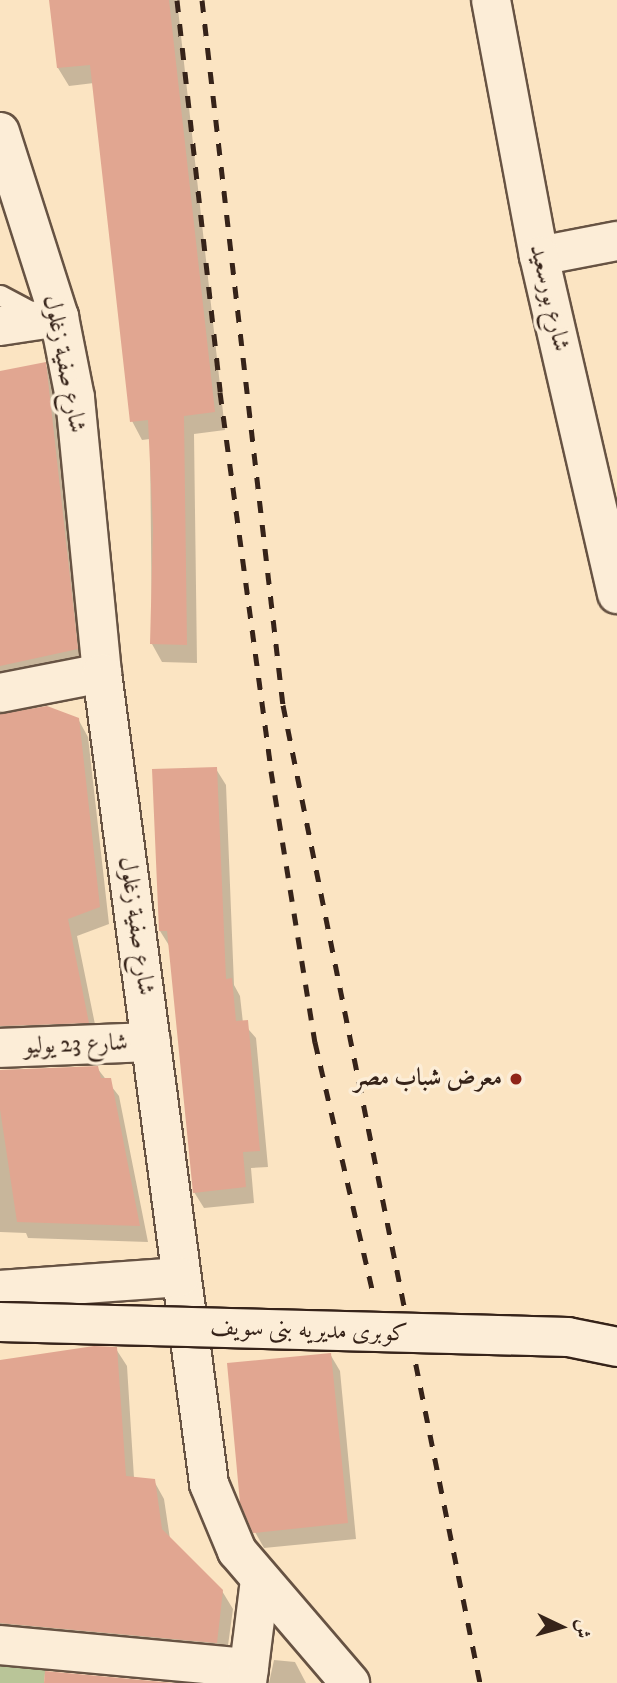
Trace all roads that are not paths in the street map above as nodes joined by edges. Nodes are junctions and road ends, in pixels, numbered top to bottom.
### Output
1 (491, 0) edge
2 (0, 132) edge
3 (617, 241) edge
4 (539, 256) junction
5 (0, 295) edge
6 (59, 317) junction
7 (0, 326) edge
8 (617, 594) edge
9 (102, 673) junction
10 (0, 692) edge
11 (151, 1042) junction
12 (0, 1048) edge
13 (180, 1278) junction
14 (9, 1289) edge
15 (185, 1316) junction
16 (7, 1326) edge
17 (617, 1347) edge
18 (260, 1580) junction
19 (0, 1645) edge
20 (248, 1676) edge
21 (350, 1683) edge

1 - 4 street, شارع بورسعيد
2 - 6 street, شارع صفية زغلول
3 - 4 street
4 - 8 street, شارع بورسعيد
5 - 6 lane
6 - 7 street
6 - 9 street, شارع صفية زغلول
9 - 10 street
9 - 11 street, شارع صفية زغلول
11 - 12 street, شارع 23 يوليو
11 - 13 street, شارع صفية زغلول
13 - 14 street
13 - 15 street, شارع صفية زغلول
14 - 16 street
15 - 16 street
15 - 18 street, شارع صفية زغلول
16 - 17 street, كوبرى مديريه بنى سويف, bridge
18 - 20 street
18 - 21 street, شارع صفية زغلول
19 - 20 street

